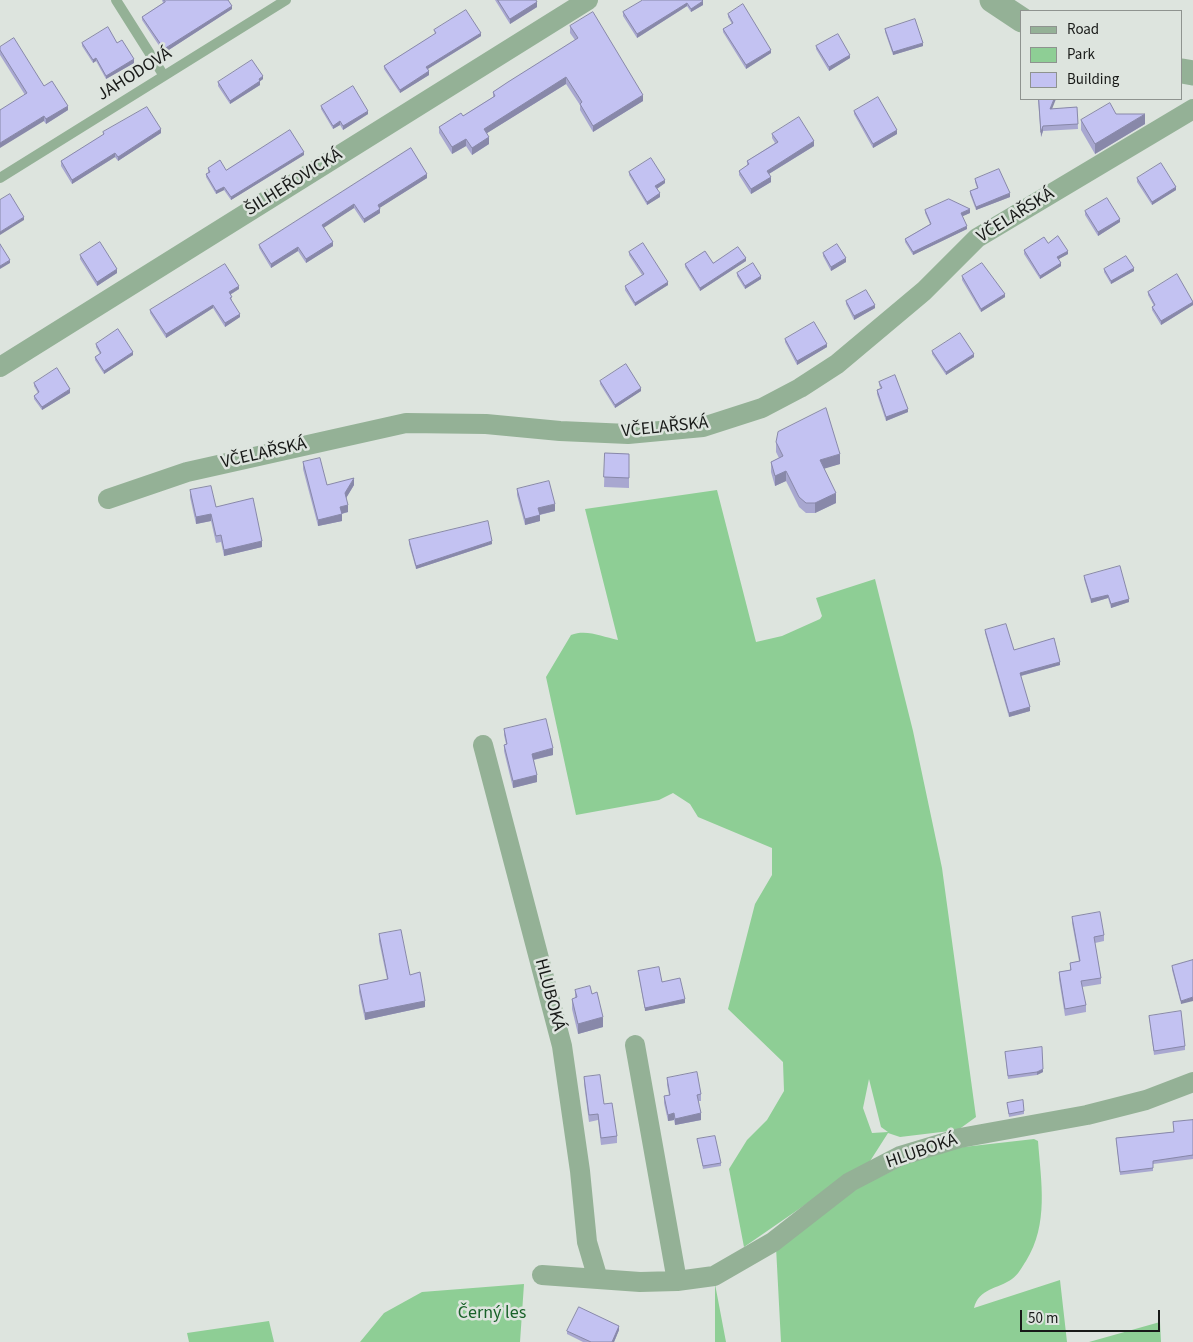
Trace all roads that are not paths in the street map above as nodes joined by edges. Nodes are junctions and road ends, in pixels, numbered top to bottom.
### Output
1 (116, 0) edge
2 (286, 0) edge
3 (588, 0) edge
4 (992, 0) edge
5 (1020, 19) edge
6 (164, 76) junction
7 (1193, 109) edge
8 (0, 178) edge
9 (0, 367) edge
10 (108, 499) dead end
11 (483, 745) dead end
12 (635, 1045) dead end
13 (1193, 1082) edge
14 (542, 1275) dead end
15 (598, 1279) junction
16 (678, 1281) junction

1 - 6 lane
2 - 6 lane, JAHODOVÁ
3 - 9 street, ŠILHEŘOVICKÁ
4 - 5 street
6 - 8 lane, JAHODOVÁ
7 - 10 street, VČELAŘSKÁ
11 - 15 street, HLUBOKÁ
12 - 16 street
13 - 16 street, HLUBOKÁ
14 - 15 street, HLUBOKÁ
15 - 16 street, HLUBOKÁ

